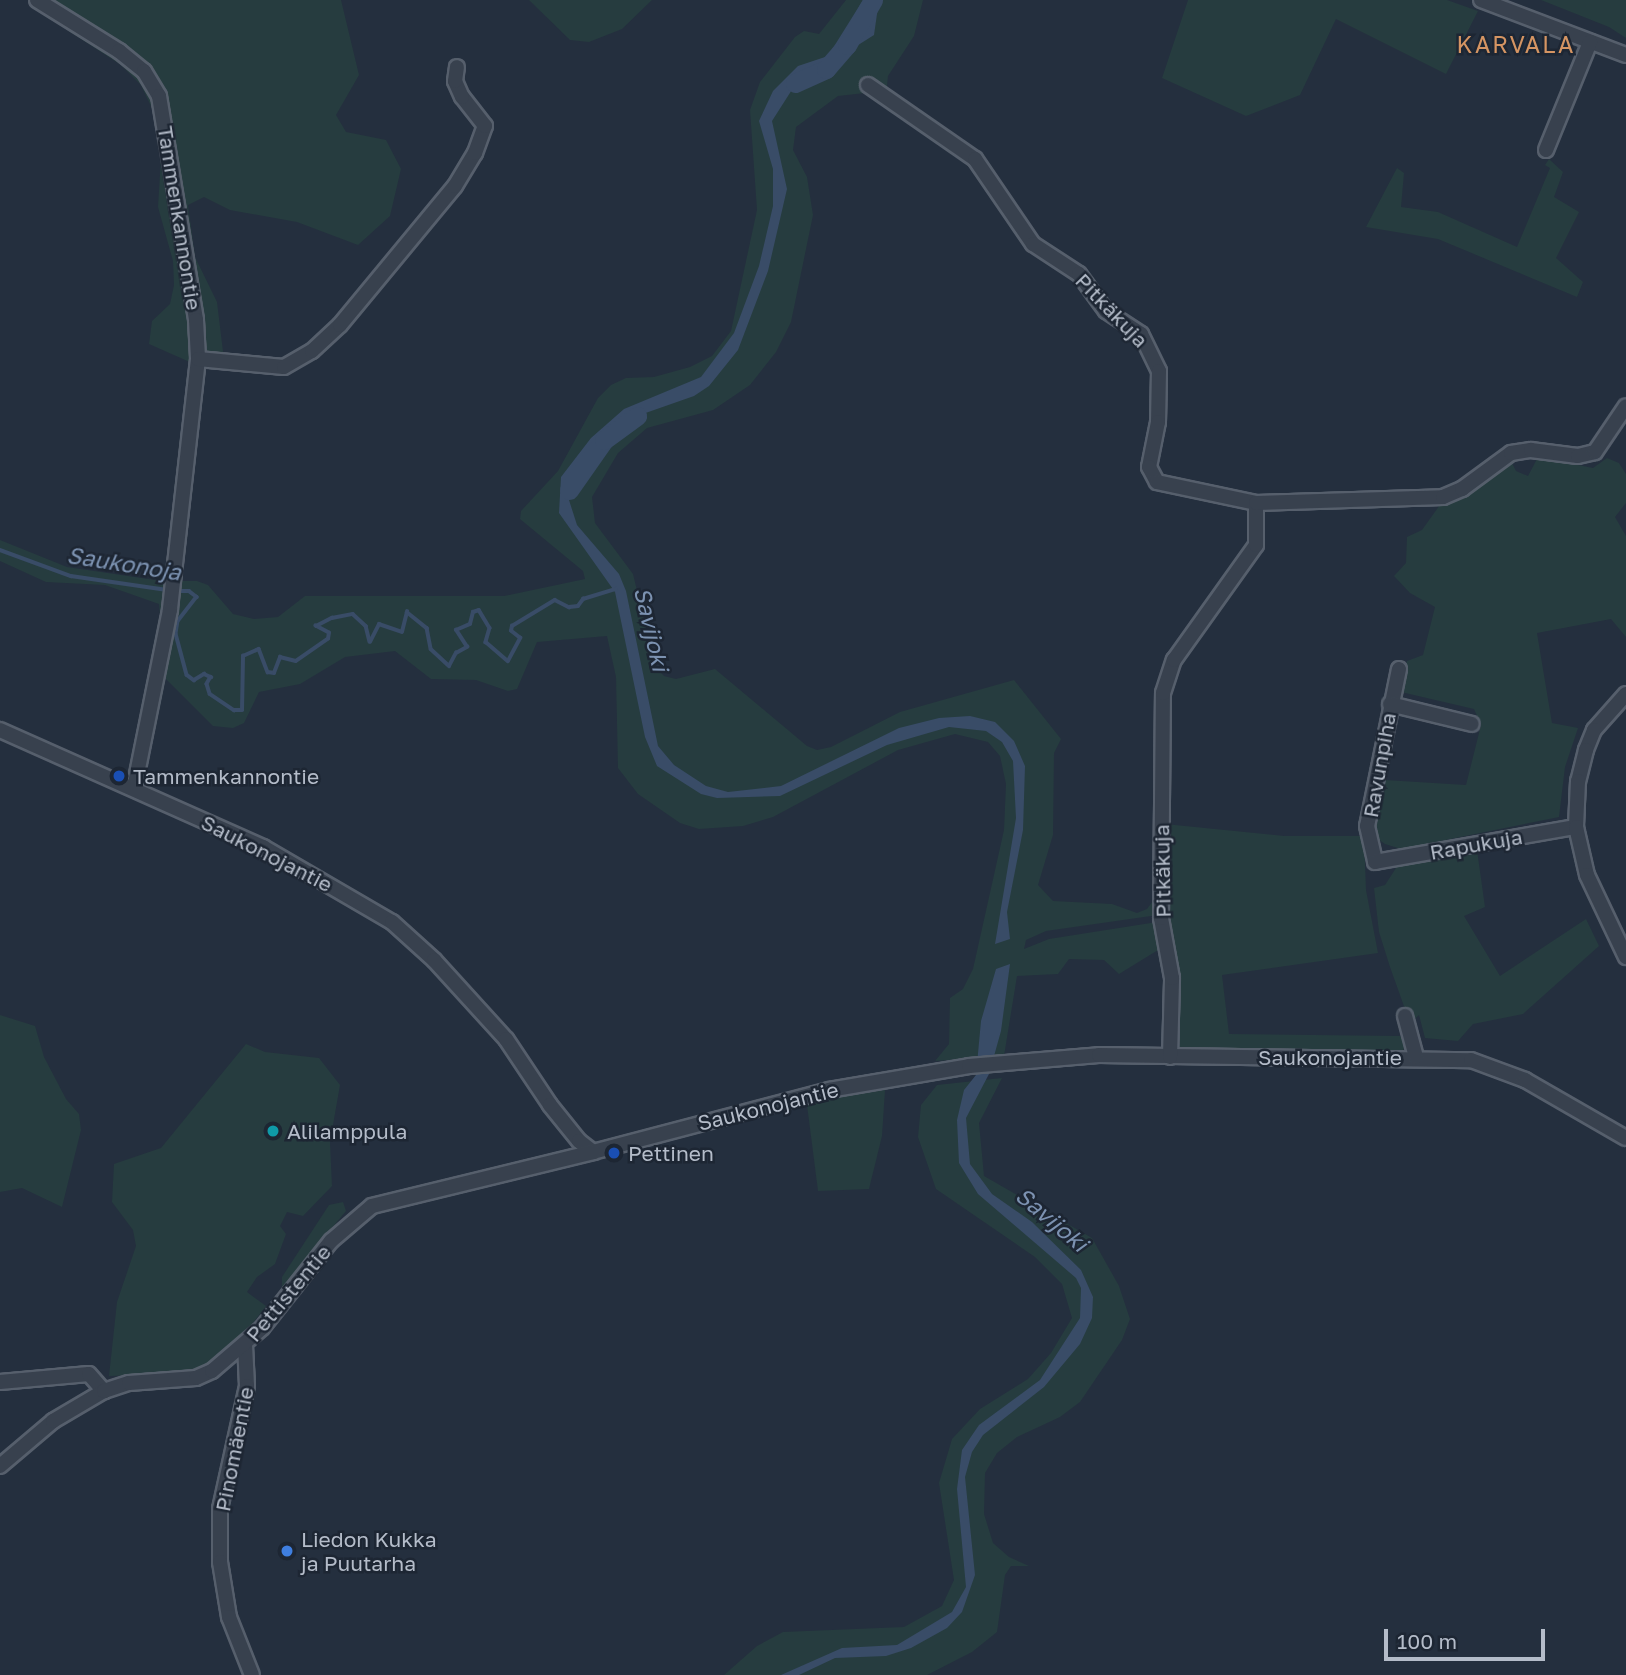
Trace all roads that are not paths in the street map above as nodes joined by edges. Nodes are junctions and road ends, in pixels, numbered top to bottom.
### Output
1 (37, 0) edge
2 (1481, 0) edge
3 (1590, 42) junction
4 (1626, 55) edge
5 (457, 67) dead end
6 (868, 85) dead end
7 (1546, 150) dead end
8 (198, 359) junction
9 (1626, 406) edge
10 (1256, 503) junction
11 (1399, 669) dead end
12 (1626, 694) edge
13 (1390, 704) junction
14 (1472, 724) dead end
15 (0, 730) edge
16 (134, 788) junction
17 (1576, 827) junction
18 (1375, 862) joint
19 (1626, 957) edge
20 (1405, 1016) dead end
21 (1170, 1057) junction
22 (1416, 1057) junction
23 (1626, 1138) edge
24 (593, 1152) junction
25 (245, 1345) junction
26 (0, 1382) edge
27 (104, 1391) junction
28 (0, 1466) edge
29 (252, 1675) edge

1 - 8 street, Tammenkannontie
2 - 3 street
3 - 4 street
3 - 7 street
5 - 8 street
6 - 10 street, Pitkäkuja
8 - 16 street, Tammenkannontie
9 - 10 street, Pitkäkuja
10 - 21 street, Pitkäkuja
11 - 13 street, Ravunpiha
12 - 17 street
13 - 14 street
13 - 18 street, Ravunpiha
15 - 16 street, Saukonojantie
16 - 24 street, Saukonojantie
17 - 18 street, Rapukuja
17 - 19 street
20 - 22 street
21 - 22 street, Saukonojantie
21 - 24 street, Saukonojantie
22 - 23 street, Saukonojantie
24 - 25 street, Pettistentie
25 - 27 street, Pettistentie
25 - 29 street, Pinomäentie
26 - 27 street
27 - 28 street, Pettistentie

